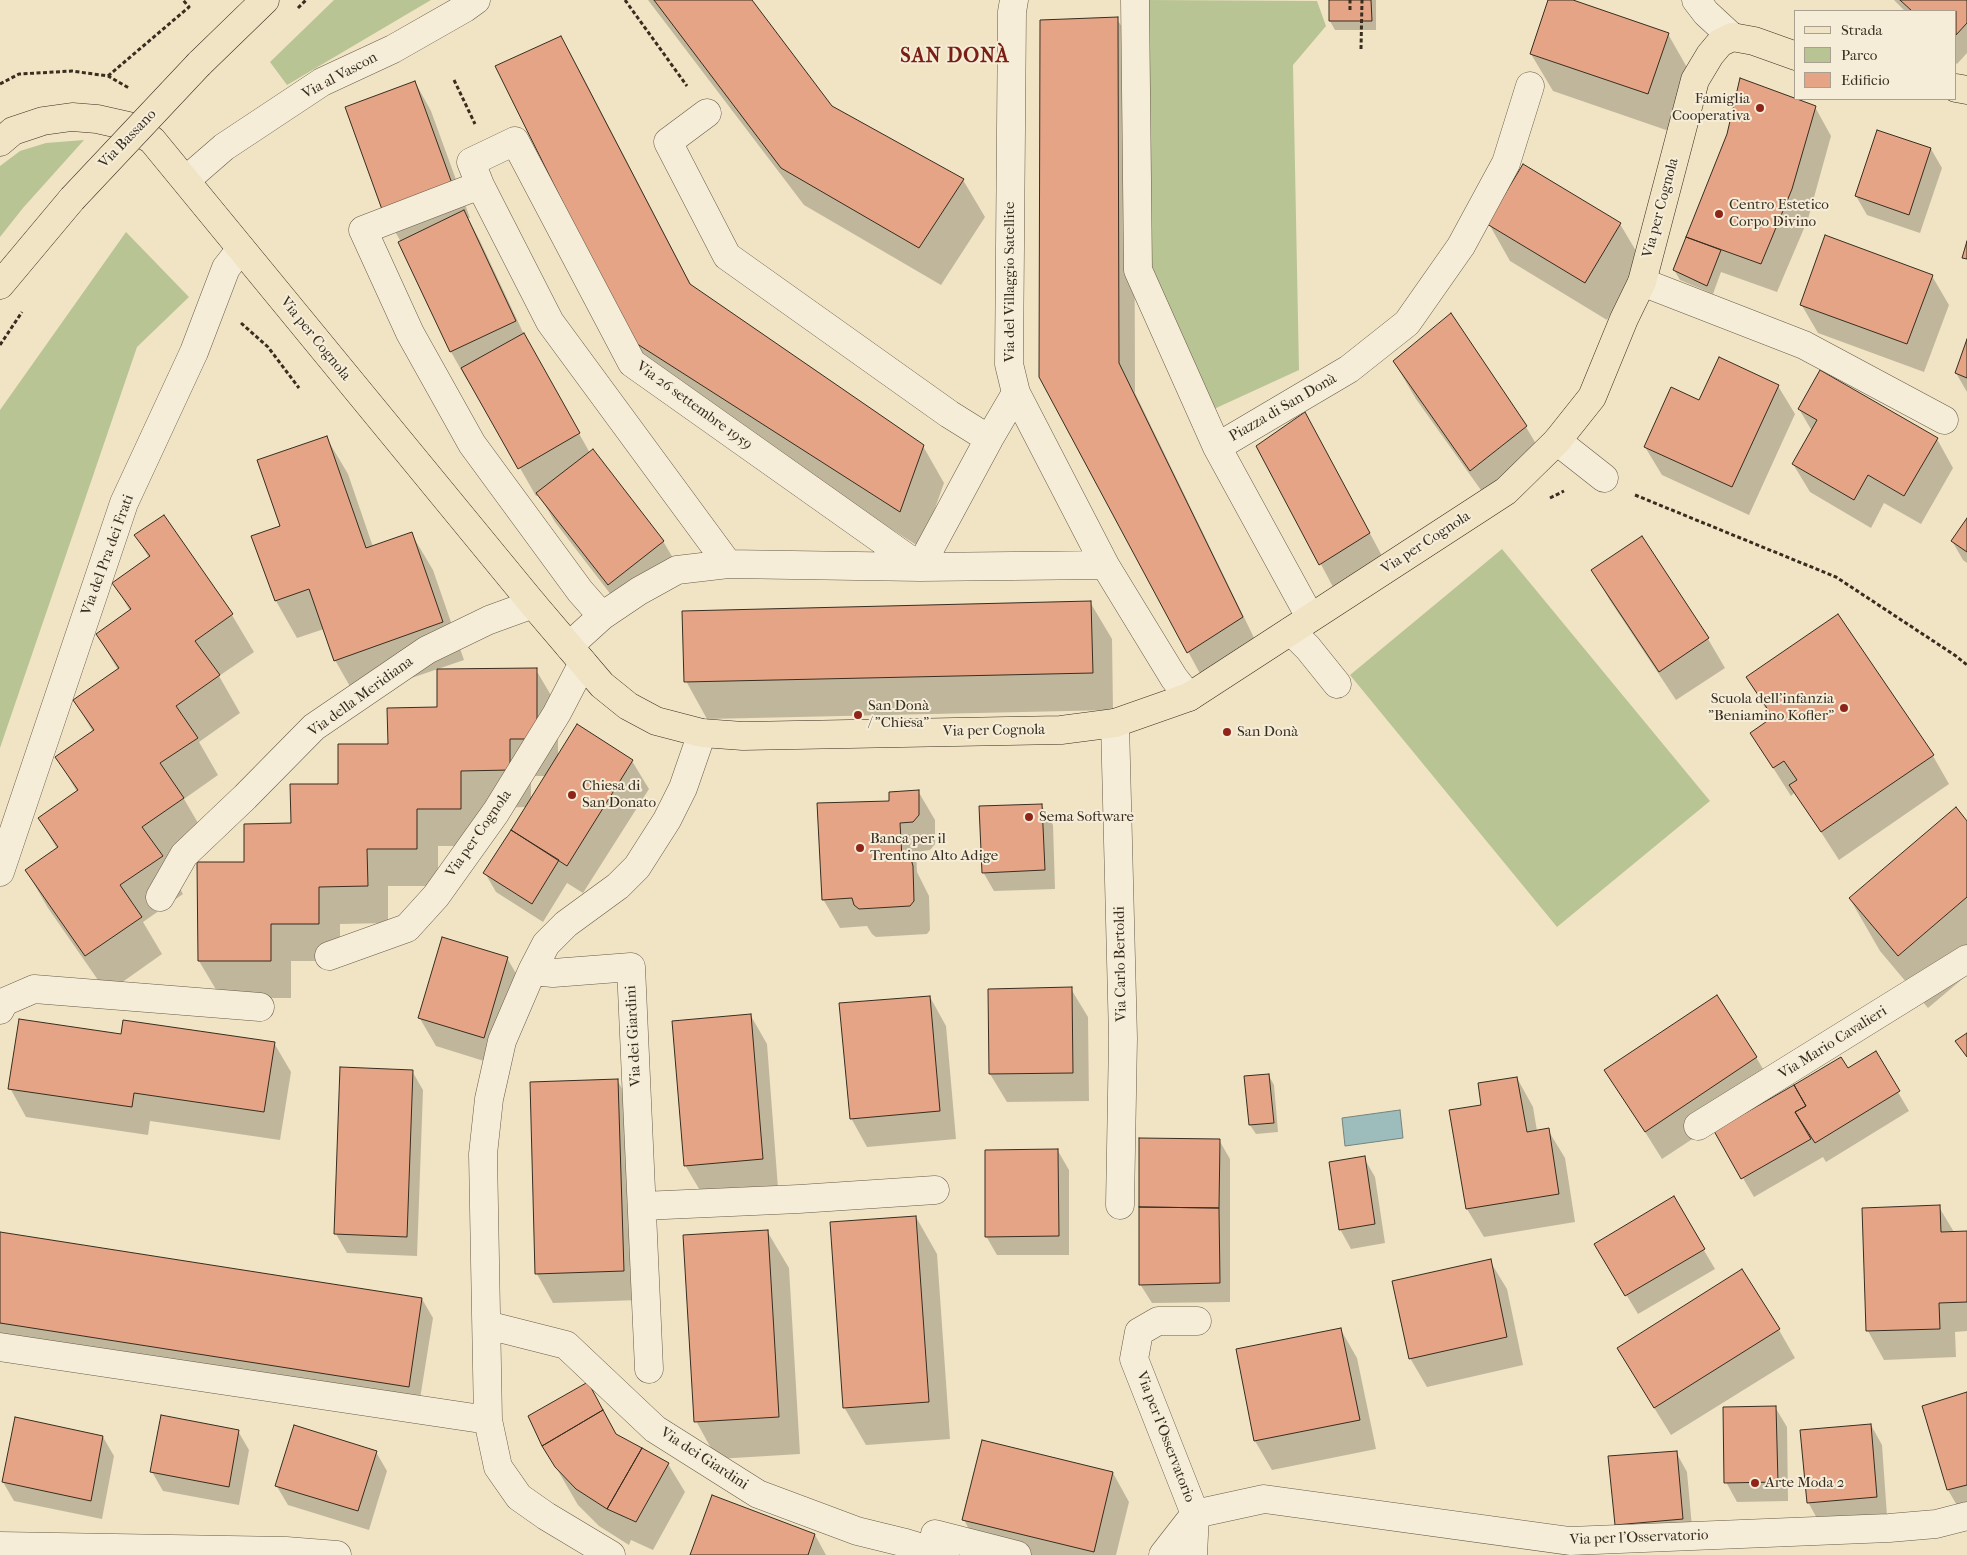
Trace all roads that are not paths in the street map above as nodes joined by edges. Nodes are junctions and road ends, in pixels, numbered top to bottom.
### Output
1 (265, 0) edge
2 (476, 0) edge
3 (1014, 0) edge
4 (1135, 0) edge
5 (1696, 0) edge
6 (1732, 37) junction
7 (1794, 55) edge
8 (1530, 86) dead end
9 (707, 113) dead end
10 (0, 142) edge
11 (186, 180) junction
12 (480, 185) junction
13 (242, 249) junction
14 (1642, 282) junction
15 (0, 286) edge
16 (1016, 393) junction
17 (1944, 420) dead end
18 (989, 439) junction
19 (1557, 441) junction
20 (1217, 446) junction
21 (1604, 478) dead end
22 (728, 564) junction
23 (1105, 565) junction
24 (920, 566) junction
25 (533, 604) junction
26 (602, 616) junction
27 (1301, 624) junction
28 (576, 654) junction
29 (1337, 684) dead end
30 (1188, 697) junction
31 (1115, 723) junction
32 (702, 733) junction
33 (0, 872) edge
34 (160, 897) dead end
35 (329, 956) dead end
36 (1967, 959) edge
37 (532, 971) junction
38 (260, 1007) dead end
39 (0, 1010) edge
40 (1698, 1126) dead end
41 (935, 1190) dead end
42 (1120, 1205) dead end
43 (642, 1206) junction
44 (1197, 1321) dead end
45 (487, 1325) junction
46 (0, 1347) edge
47 (649, 1369) dead end
48 (488, 1420) junction
49 (1194, 1514) junction
50 (1967, 1516) edge
51 (940, 1544) edge
52 (0, 1546) edge
53 (336, 1555) edge
54 (611, 1555) edge
55 (1017, 1555) edge
56 (1162, 1555) edge
57 (1193, 1555) edge

1 - 15 main road, Via Bassano, bridge
2 - 11 street, Via al Vascon
3 - 16 street, Via del Villaggio Satellite
4 - 20 street, Piazza di San Donà
5 - 6 street
6 - 7 main road
6 - 14 main road, Via per Cognola
8 - 20 street, Piazza di San Donà
9 - 18 street
10 - 11 main road, Via per Cognola
11 - 13 main road, Via per Cognola
12 - 22 street, Via 26 settembre 1959
12 - 24 street, Via 26 settembre 1959
12 - 26 street
13 - 25 main road, Via per Cognola
13 - 33 street, Via del Pra dei Frati
14 - 17 street
14 - 19 main road, Via per Cognola
16 - 18 street
16 - 23 street, Via del Villaggio Satellite
18 - 24 street
19 - 21 street
19 - 27 main road, Via per Cognola
20 - 27 street
22 - 24 street
22 - 26 street
23 - 24 street
23 - 30 street, Via del Villaggio Satellite
25 - 28 main road, Via per Cognola
25 - 34 street, Via della Meridiana
26 - 28 street
27 - 29 street
27 - 30 main road, Via per Cognola
28 - 32 main road, Via per Cognola
28 - 35 street, Via per Cognola
30 - 31 main road, Via per Cognola
31 - 32 main road, Via per Cognola
31 - 42 street, Via Carlo Bertoldi
32 - 37 street
36 - 40 street, Via Mario Cavalieri
37 - 43 street, Via dei Giardini
37 - 45 street
38 - 39 street
41 - 43 street
43 - 47 street, Via dei Giardini
44 - 49 street, Via per l'Osservatorio
45 - 48 street
45 - 51 street, Via dei Giardini
46 - 48 street
48 - 54 street
49 - 50 street, Via per l'Osservatorio
49 - 56 street, Via per l'Osservatorio
49 - 57 street, Via per l'Osservatorio
51 - 55 street
52 - 53 street

